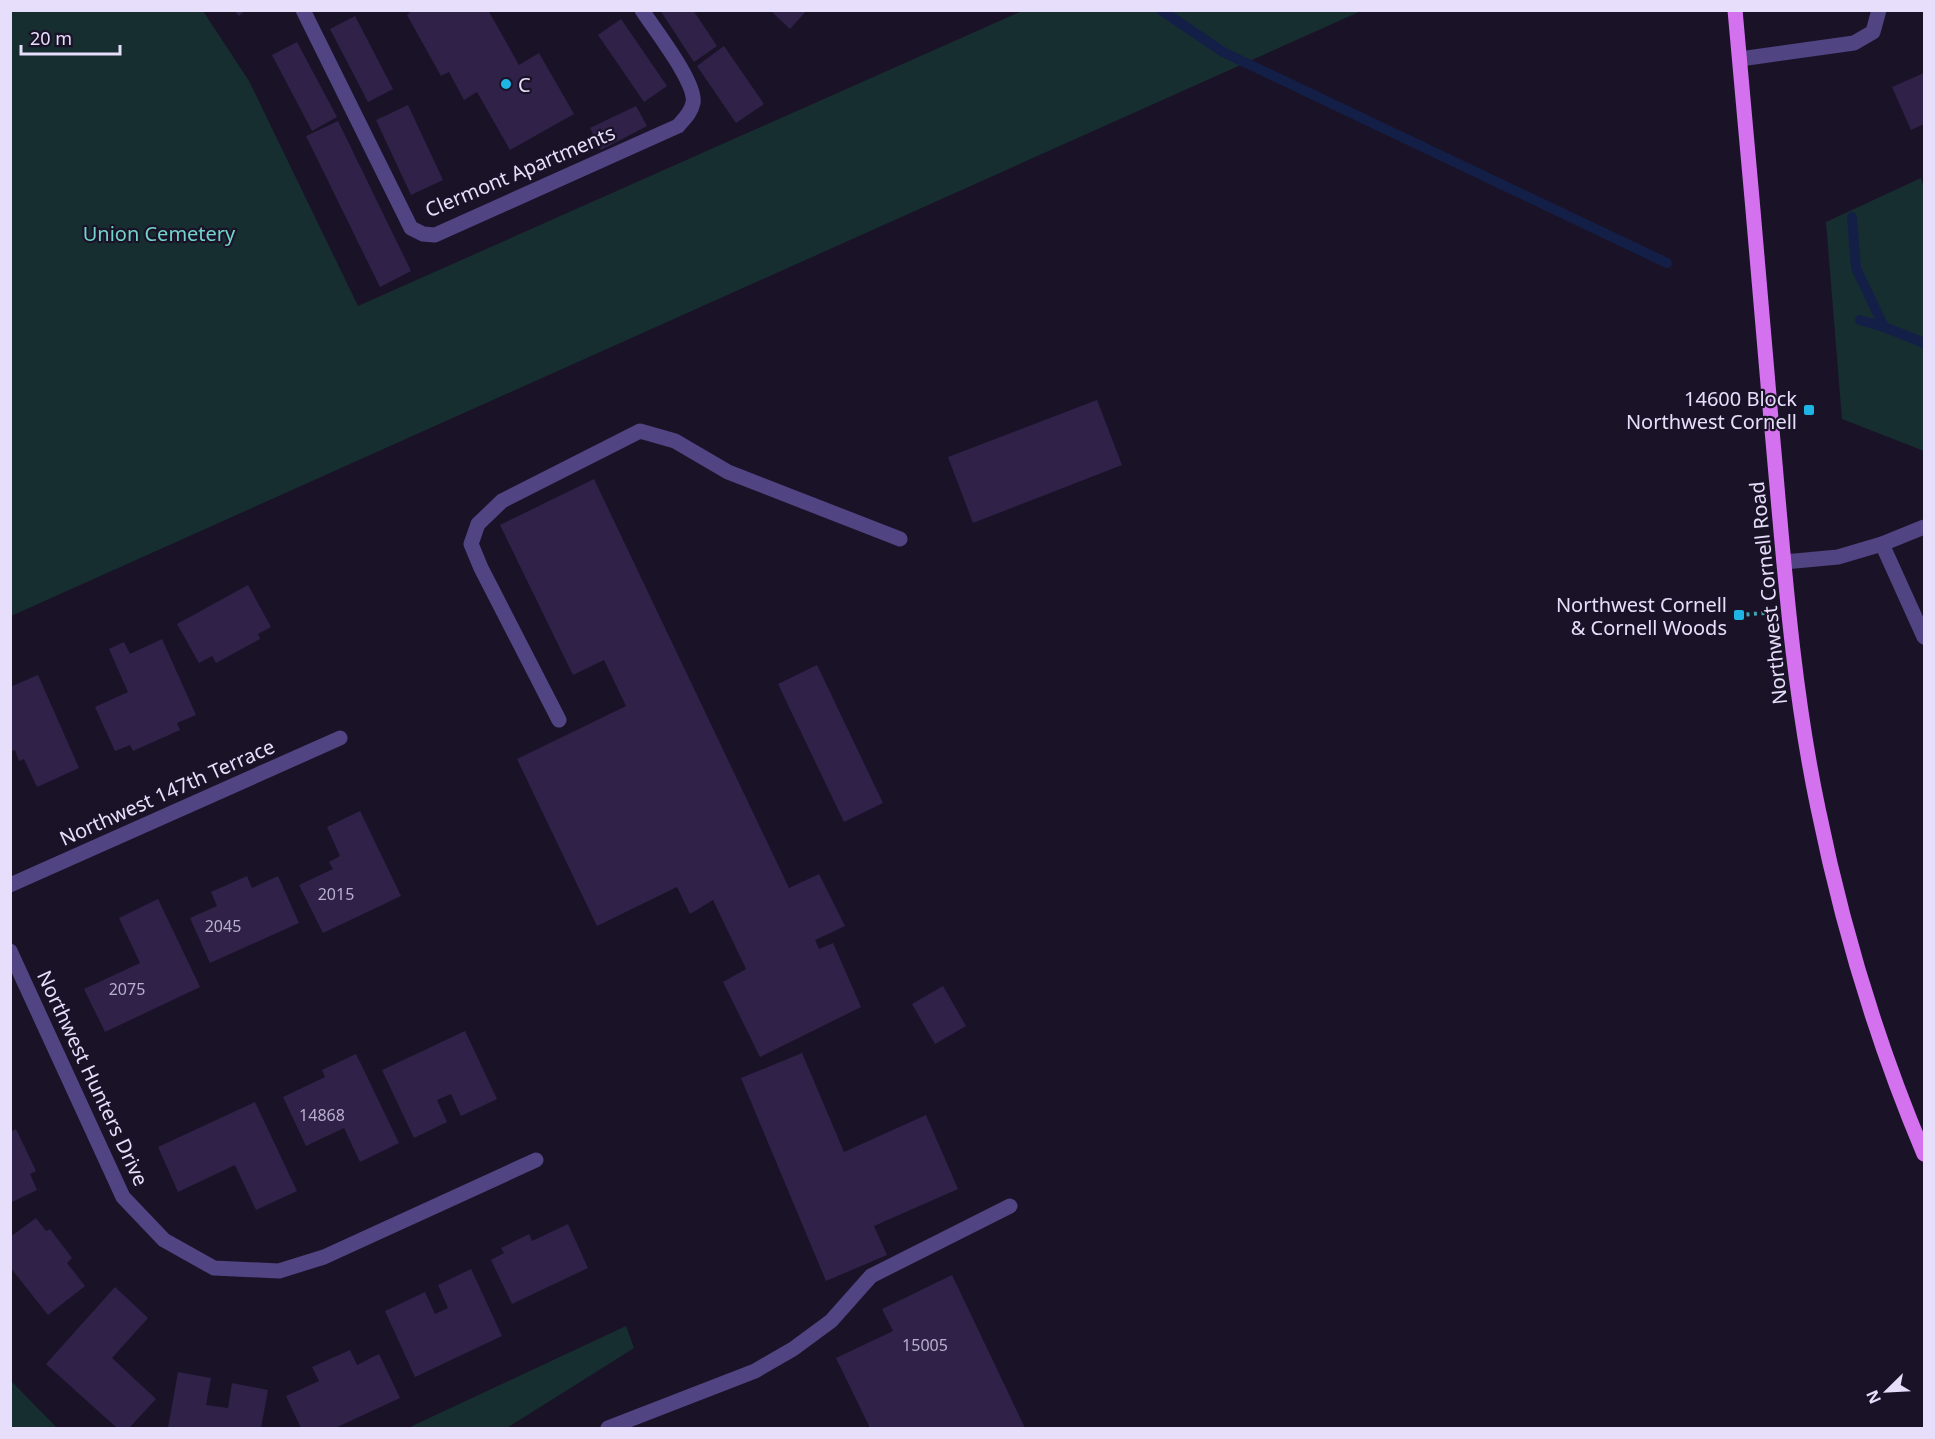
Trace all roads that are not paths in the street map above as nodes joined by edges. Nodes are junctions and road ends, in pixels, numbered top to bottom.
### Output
1 (303, 10) edge
2 (642, 10) edge
3 (1735, 10) edge
4 (1879, 10) edge
5 (1740, 59) junction
6 (1924, 526) edge
7 (900, 539) dead end
8 (1882, 544) junction
9 (1784, 562) junction
10 (1924, 637) edge
11 (559, 720) dead end
12 (340, 738) dead end
13 (10, 885) edge
14 (10, 951) edge
15 (1924, 1154) edge
16 (536, 1160) dead end
17 (1010, 1206) dead end
18 (608, 1428) edge

1 - 2 street, Clermont Apartments
3 - 5 main road, Northwest Cornell Road
4 - 5 street
5 - 9 main road, Northwest Cornell Road
6 - 8 street
7 - 11 street
8 - 9 street
8 - 10 street
9 - 15 main road, Northwest Cornell Road
12 - 13 street, Northwest 147th Terrace
14 - 16 street, Northwest Hunters Drive
17 - 18 street

